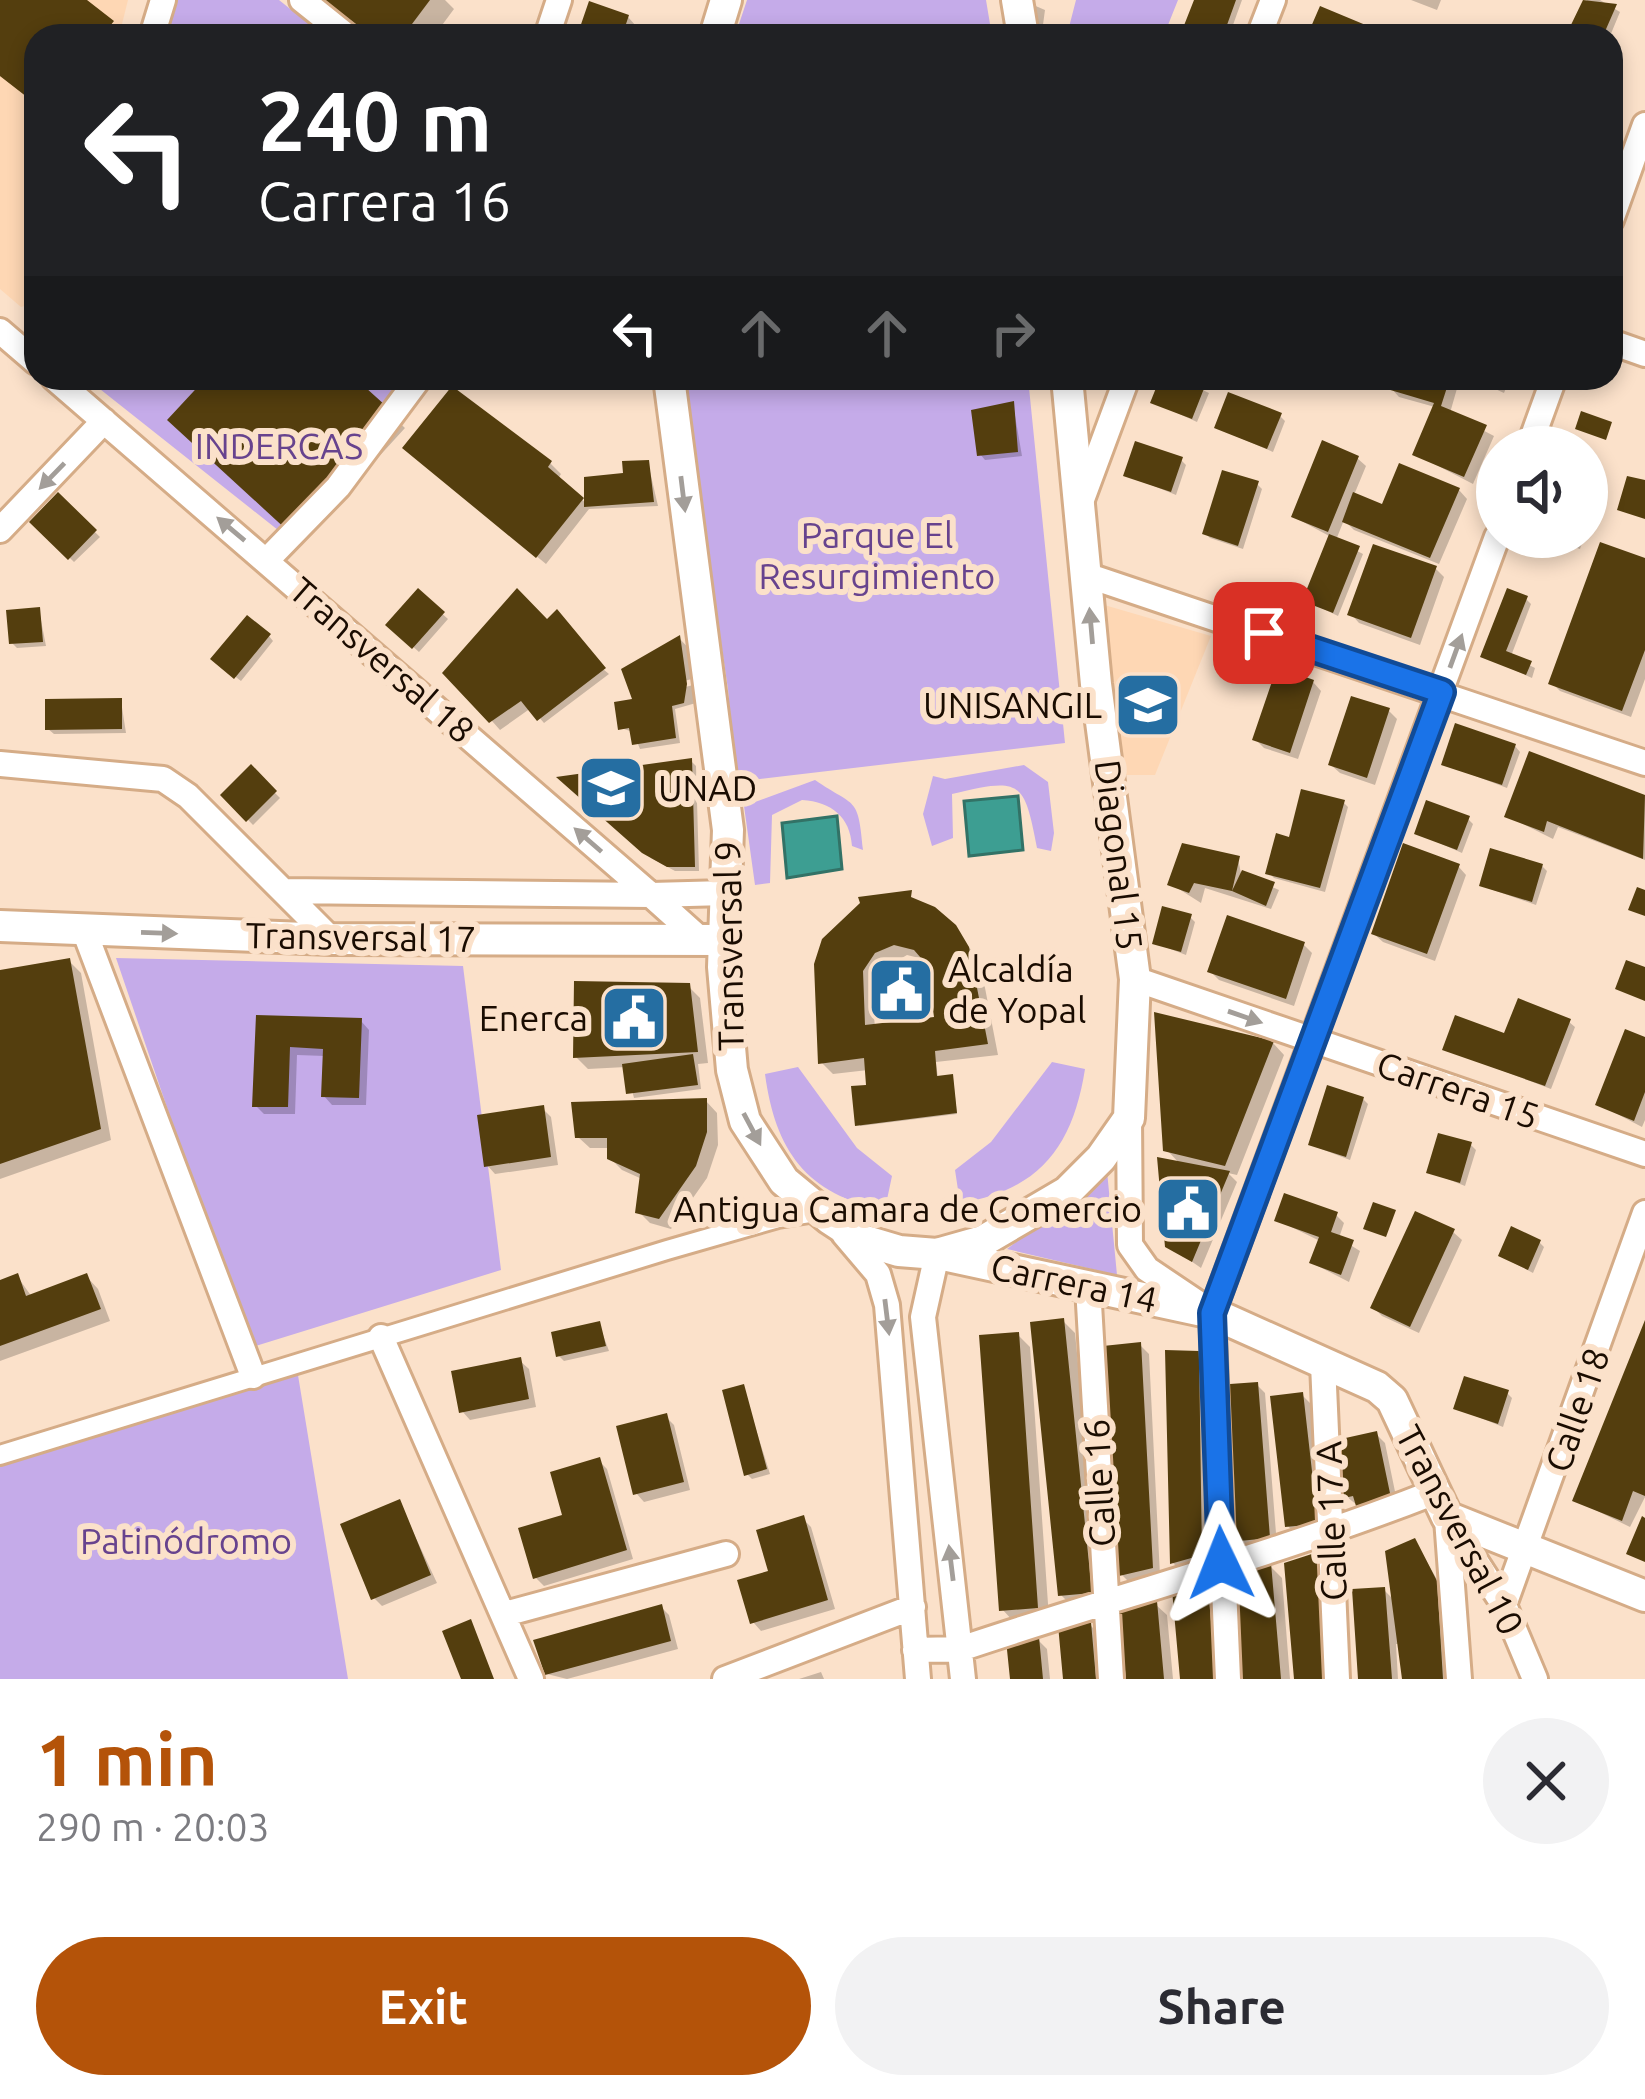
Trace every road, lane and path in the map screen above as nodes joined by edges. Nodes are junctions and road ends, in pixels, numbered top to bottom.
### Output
1 (302, 0) edge
2 (332, 24) edge
3 (1645, 125) edge
4 (1638, 168) edge
5 (1623, 197) edge
6 (0, 331) edge
7 (24, 352) edge
8 (68, 390) edge
9 (410, 390) edge
10 (671, 390) edge
11 (1068, 390) edge
12 (1123, 390) edge
13 (1550, 390) edge
14 (104, 421) junction
15 (1537, 426) edge
16 (1081, 502) junction
17 (0, 530) edge
18 (1490, 558) edge
19 (267, 560) junction
20 (1086, 575) junction
21 (1442, 692) junction
22 (0, 764) edge
23 (1645, 764) edge
24 (284, 891) junction
25 (726, 893) junction
26 (651, 895) junction
27 (0, 926) edge
28 (84, 930) junction
29 (331, 939) junction
30 (711, 940) junction
31 (1135, 979) junction
32 (1316, 1042) junction
33 (1129, 1118) junction
34 (1645, 1154) edge
35 (1645, 1213) edge
36 (826, 1215) junction
37 (937, 1253) junction
38 (1088, 1287) junction
39 (1212, 1313) junction
40 (381, 1337) junction
41 (1323, 1364) junction
42 (253, 1376) junction
43 (1377, 1387) joint
44 (0, 1455) edge
45 (1441, 1505) junction
46 (1332, 1533) junction
47 (726, 1554) dead end
48 (1527, 1554) junction
49 (1221, 1563) junction
50 (1645, 1596) edge
51 (1105, 1601) junction
52 (1504, 1605) junction
53 (913, 1606) junction
54 (505, 1614) junction
55 (960, 1649) junction
56 (915, 1650) junction
57 (531, 1679) edge
58 (725, 1679) edge
59 (918, 1679) edge
60 (963, 1679) edge
61 (1111, 1679) edge
62 (1228, 1679) edge
63 (1337, 1679) edge
64 (1459, 1679) edge
65 (1535, 1679) edge

1 - 2 street
3 - 4 street
4 - 5 street
6 - 7 street
8 - 14 street, Transversal 18
9 - 19 street
10 -> 25 street, Transversal 9
11 - 16 street, Diagonal 15
12 - 16 street
13 - 15 street
14 -> 17 street
19 -> 14 street, Transversal 18
16 - 20 street, Diagonal 15
21 -> 18 street
26 -> 19 street, Transversal 18
20 - 21 street
31 -> 20 street, Diagonal 15
21 - 23 street
21 - 32 street
22 - 24 street
24 - 26 street
24 - 29 street
25 - 26 street
25 - 30 street, Transversal 9
26 - 30 street, Transversal 18
27 - 28 street, Transversal 17
28 -> 29 street, Transversal 17
28 - 42 street
29 - 30 street, Transversal 17
30 -> 36 street, Transversal 9
31 -> 32 street, Carrera 15
31 - 33 street, Diagonal 15
32 - 34 street, Carrera 15
32 - 39 street
33 - 37 street
33 - 39 street, Carrera 14
35 - 48 street, Calle 18
36 - 37 street, Carrera 14
36 - 40 street
36 -> 53 street, Transversal 9
37 - 38 street, Carrera 14
55 -> 37 street
38 - 39 street, Carrera 14
38 - 51 street, Calle 16
39 - 41 street, Carrera 14
39 - 49 street
40 - 42 street
40 - 54 street
41 - 43 street, Carrera 14
41 - 46 street, Calle 17 A
42 - 44 street
43 - 45 street, Transversal 10
45 - 46 street
45 - 48 street
45 - 52 street, Transversal 10
45 - 64 street
46 - 49 street
46 - 63 street, Calle 17 A
47 - 54 street
48 - 50 street
48 - 52 street, Calle 18
49 - 51 street
49 - 62 street
51 - 55 street
51 - 61 street, Calle 16
52 - 65 street, Transversal 10
53 - 56 street, Transversal 9
53 - 58 street
54 - 57 street
55 - 56 street
55 - 60 street
56 - 59 street, Transversal 9

